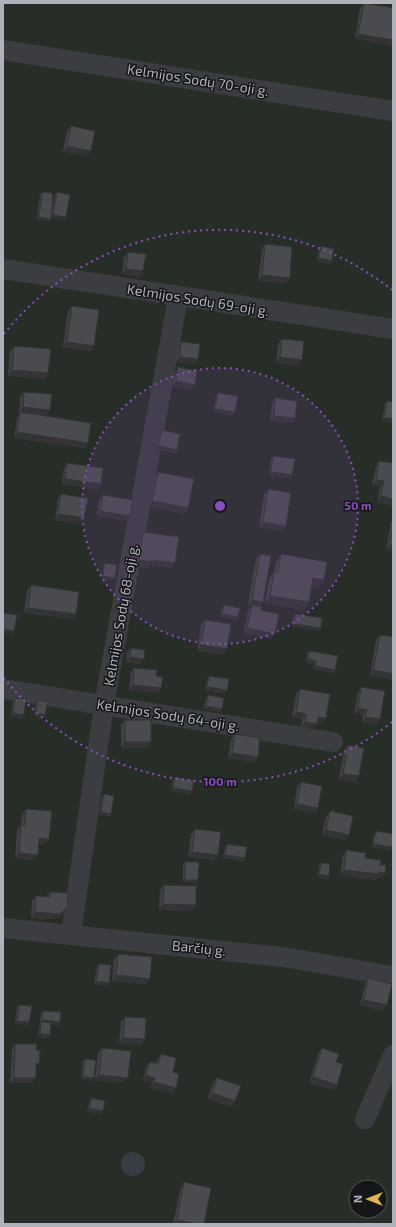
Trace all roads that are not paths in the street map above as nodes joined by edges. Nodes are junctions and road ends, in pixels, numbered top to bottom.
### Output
1 (3, 50) edge
2 (393, 111) edge
3 (3, 269) edge
4 (178, 298) junction
5 (393, 329) edge
6 (3, 689) edge
7 (104, 705) junction
8 (333, 742) dead end
9 (3, 928) edge
10 (71, 934) junction
11 (393, 976) edge
12 (393, 1055) edge
13 (365, 1119) dead end

1 - 2 street, Kelmijos Sodų 70-oji g.
3 - 4 street, Kelmijos Sodų 69-oji g.
4 - 5 street, Kelmijos Sodų 69-oji g.
4 - 7 street, Kelmijos Sodų 68-oji g.
6 - 7 street, Kelmijos Sodų 64-oji g.
7 - 8 street, Kelmijos Sodų 64-oji g.
7 - 10 street, Kelmijos Sodų 68-oji g.
9 - 10 street, Barčių g.
10 - 11 street, Barčių g.
12 - 13 street

